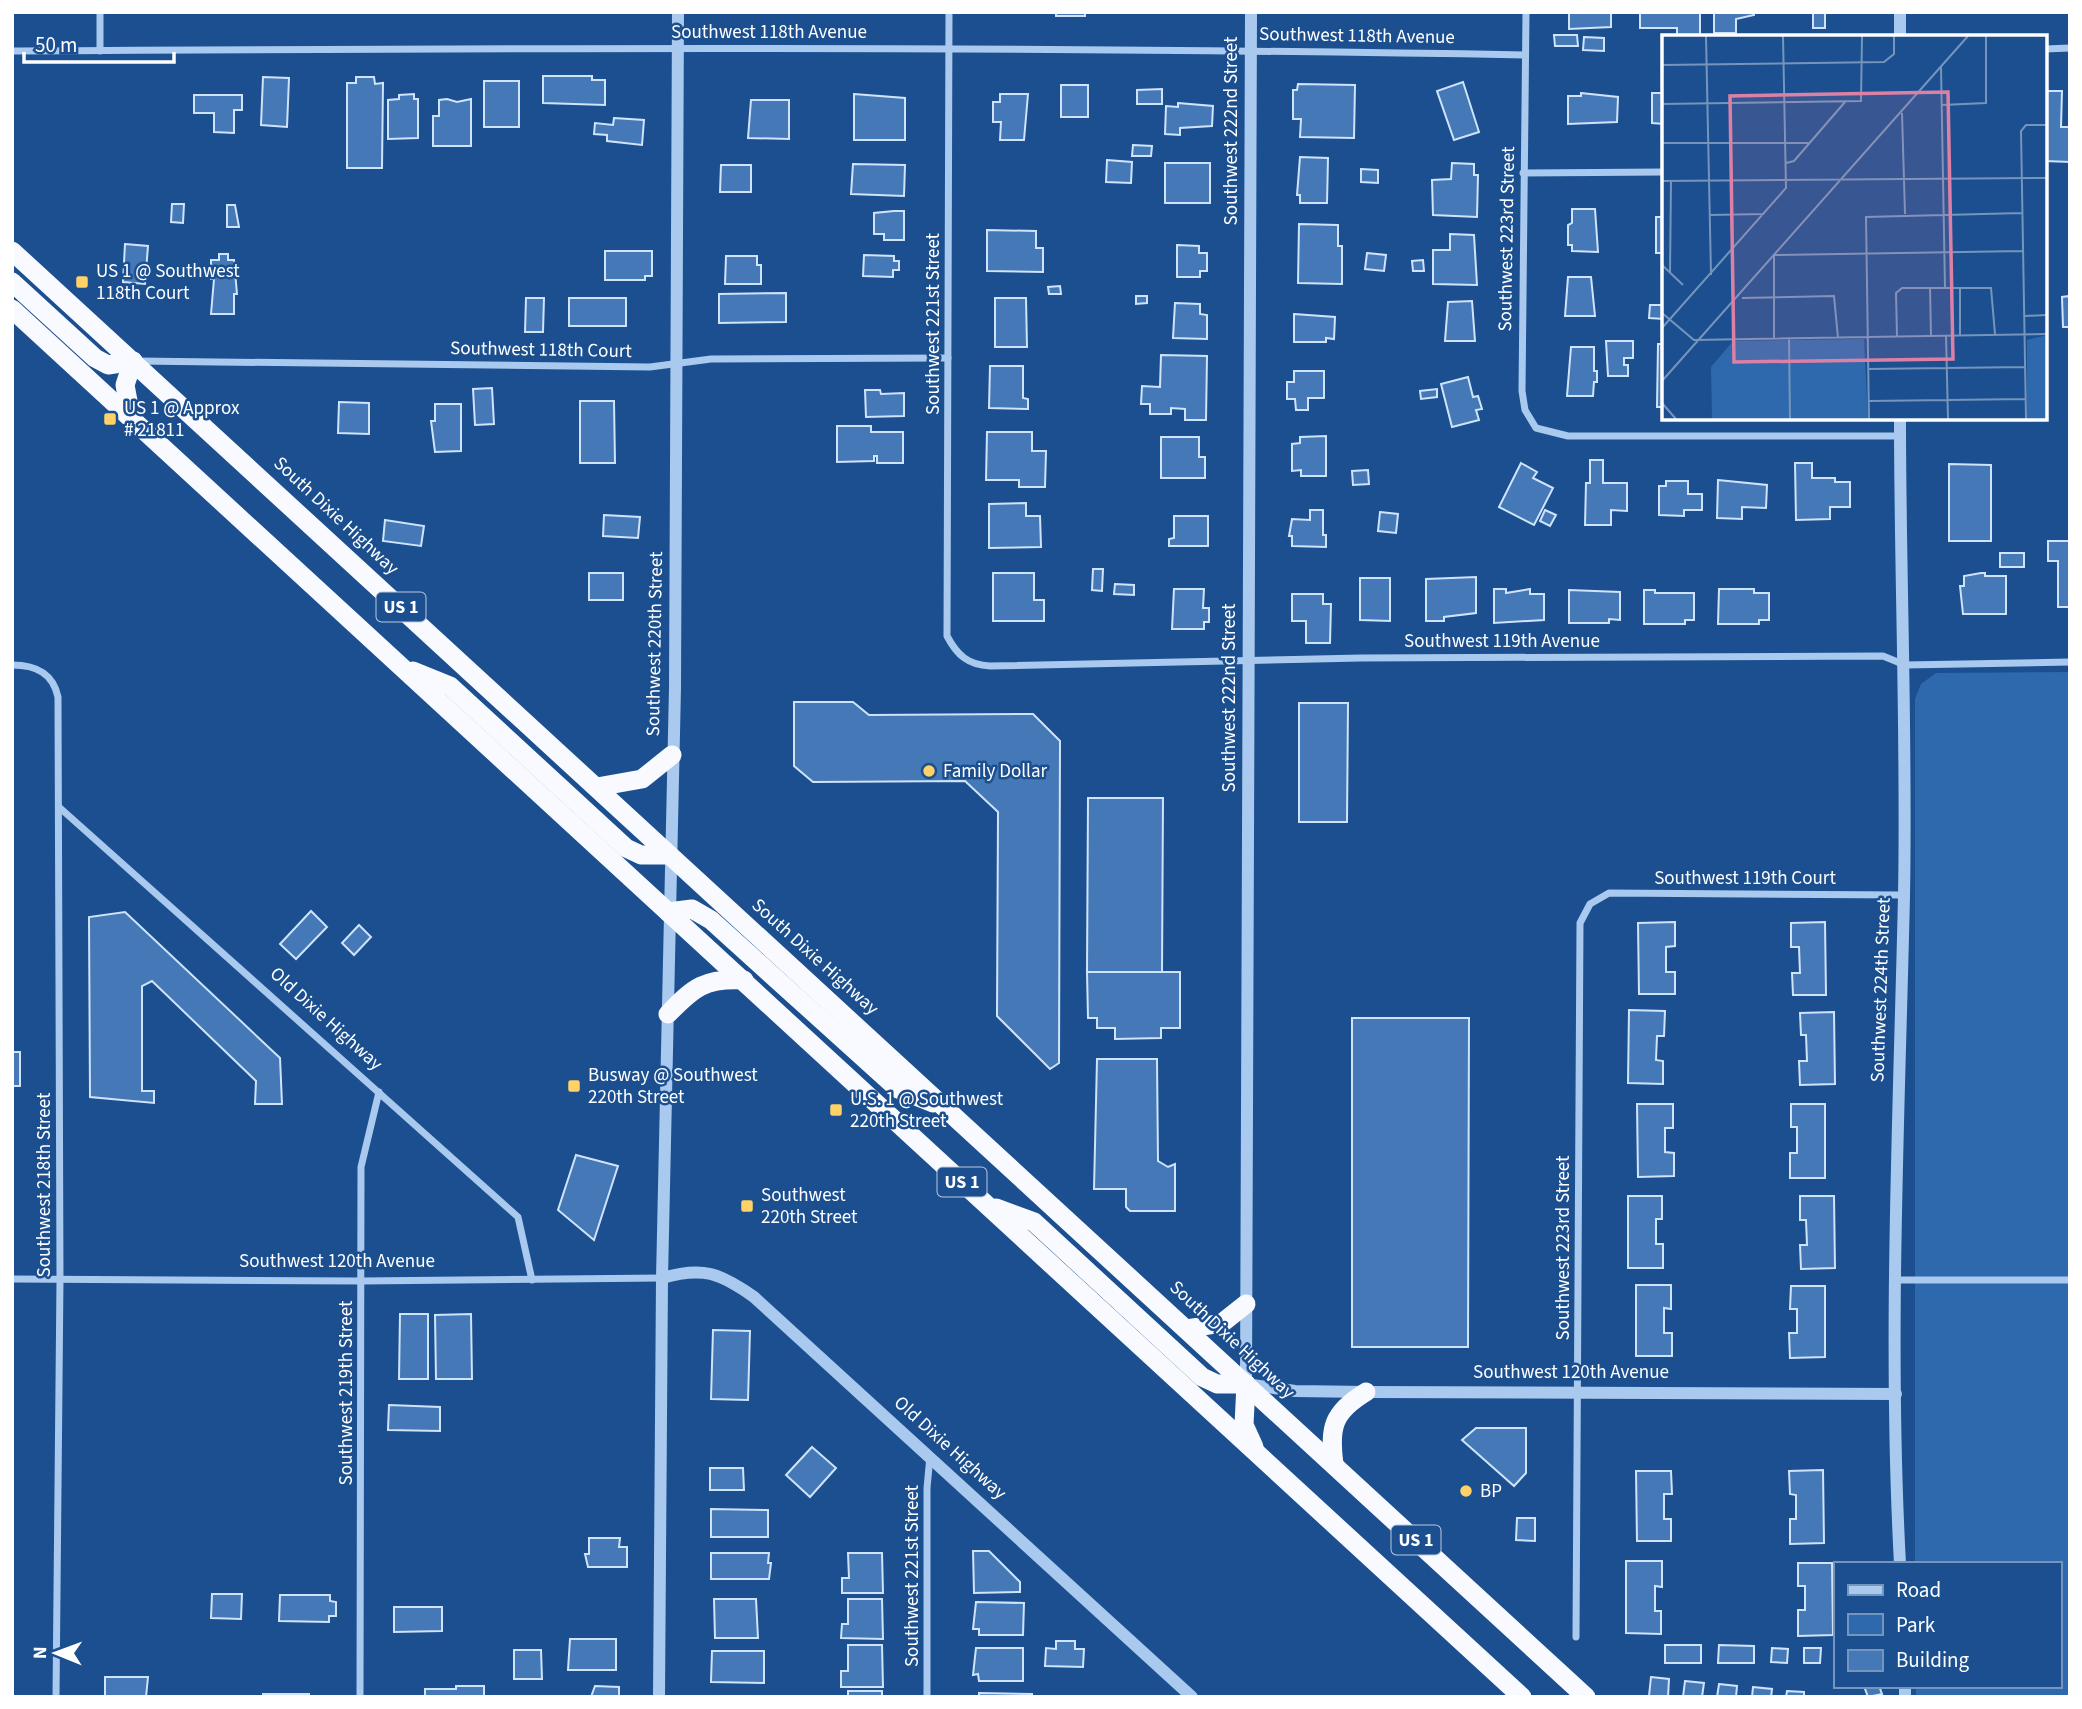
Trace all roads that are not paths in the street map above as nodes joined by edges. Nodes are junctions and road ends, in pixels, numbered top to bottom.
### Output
1 (100, 12) edge
2 (678, 12) edge
3 (949, 12) edge
4 (1251, 12) edge
5 (1526, 12) edge
6 (1900, 12) edge
7 (1900, 35) edge
8 (678, 47) junction
9 (2047, 48) edge
10 (2070, 48) edge
11 (1251, 49) junction
12 (949, 50) junction
13 (12, 51) edge
14 (100, 51) junction
15 (1525, 55) junction
16 (1662, 172) edge
17 (1523, 173) junction
18 (12, 251) edge
19 (12, 282) edge
20 (12, 309) edge
21 (948, 358) junction
22 (133, 361) junction
23 (675, 363) junction
24 (131, 417) junction
25 (1900, 420) edge
26 (1900, 436) junction
27 (947, 636) joint
28 (1248, 661) junction
29 (2070, 662) edge
30 (12, 665) edge
31 (1905, 665) junction
32 (402, 667) junction
33 (672, 755) junction
34 (597, 787) junction
35 (60, 808) junction
36 (670, 855) junction
37 (1904, 895) junction
38 (1590, 904) joint
39 (668, 912) junction
40 (744, 980) junction
41 (668, 1014) junction
42 (379, 1092) junction
43 (947, 1108) junction
44 (989, 1206) junction
45 (662, 1278) junction
46 (12, 1279) edge
47 (60, 1279) junction
48 (532, 1280) junction
49 (1897, 1280) junction
50 (2070, 1280) edge
51 (362, 1281) junction
52 (1246, 1304) junction
53 (1186, 1329) junction
54 (1246, 1384) junction
55 (1579, 1390) junction
56 (1366, 1392) junction
57 (1896, 1394) junction
58 (1256, 1452) junction
59 (930, 1456) junction
60 (1334, 1464) junction
61 (1900, 1562) edge
62 (1576, 1637) dead end
63 (56, 1697) edge
64 (360, 1697) edge
65 (659, 1697) edge
66 (927, 1697) edge
67 (1192, 1697) edge
68 (1522, 1697) edge
69 (1586, 1697) edge

1 - 14 street
2 - 8 street, Southwest 220th Street
3 - 12 street, Southwest 221st Street
4 - 11 street, Southwest 222nd Street
5 - 15 street, Southwest 223rd Street
6 - 7 street
8 - 12 street, Southwest 118th Avenue
8 - 14 street, Southwest 118th Avenue
8 - 23 street, Southwest 220th Street
9 - 10 street
11 - 12 street, Southwest 118th Avenue
11 - 15 street, Southwest 118th Avenue
11 - 28 street, Southwest 222nd Street
12 - 21 street, Southwest 221st Street
13 - 14 street, Southwest 118th Avenue
15 - 17 street, Southwest 223rd Street
16 - 17 street
17 - 26 street, Southwest 223rd Street
18 - 22 highway, South Dixie Highway / US 1
19 - 22 highway
20 - 24 highway, US 1
21 - 23 street, Southwest 118th Court
21 - 27 street, Southwest 221st Street
22 - 23 street, Southwest 118th Court
22 - 24 highway
22 - 34 highway, South Dixie Highway / US 1
23 - 33 street, Southwest 220th Street
24 - 32 highway, US 1
25 - 26 street, Southwest 224th Street
26 - 31 street, Southwest 224th Street
27 - 28 street, Southwest 119th Avenue
28 - 31 street, Southwest 119th Avenue
28 - 52 street, Southwest 222nd Street
29 - 31 street, Southwest 119th Avenue
30 - 35 street, Southwest 218th Street
31 - 37 street, Southwest 224th Street
32 - 36 highway
32 - 39 highway, US 1
33 - 34 highway
33 - 36 street, Southwest 220th Street
34 - 36 highway, South Dixie Highway / US 1
35 - 42 street, Old Dixie Highway
35 - 47 street, Southwest 218th Street
36 - 39 street, Southwest 220th Street
36 - 43 highway, South Dixie Highway / US 1
37 - 38 street, Southwest 119th Court
37 - 49 street, Southwest 224th Street
38 - 55 street, Southwest 223rd Street
39 - 40 highway, US 1
39 - 41 street, Southwest 220th Street
39 - 43 highway
40 - 41 highway
40 - 44 highway, US 1
41 - 45 street, Southwest 220th Street
42 - 48 street, Old Dixie Highway
42 - 51 street, Southwest 219th Street
43 - 53 highway, South Dixie Highway / US 1
44 - 54 highway
44 - 58 highway, US 1
45 - 48 street, Southwest 120th Avenue
45 - 59 street, Old Dixie Highway
45 - 65 street, Southwest 220th Street
46 - 47 street, Southwest 120th Avenue
47 - 51 street, Southwest 120th Avenue
47 - 63 street, Southwest 218th Street
48 - 51 street, Southwest 120th Avenue
49 - 50 street
49 - 57 street, Southwest 224th Street
51 - 64 street, Southwest 219th Street
52 - 53 highway
52 - 54 street, Southwest 222nd Street
53 - 54 highway, South Dixie Highway / US 1
54 - 56 street, Southwest 120th Avenue
54 - 58 highway
54 - 60 highway, South Dixie Highway / US 1
55 - 56 street, Southwest 120th Avenue
55 - 57 street, Southwest 120th Avenue
55 - 62 street, Southwest 223rd Street
56 - 60 highway
57 - 61 street, Southwest 224th Street
58 - 68 highway, US 1
59 - 66 street, Southwest 221st Street
59 - 67 street, Old Dixie Highway
60 - 69 highway, South Dixie Highway / US 1

